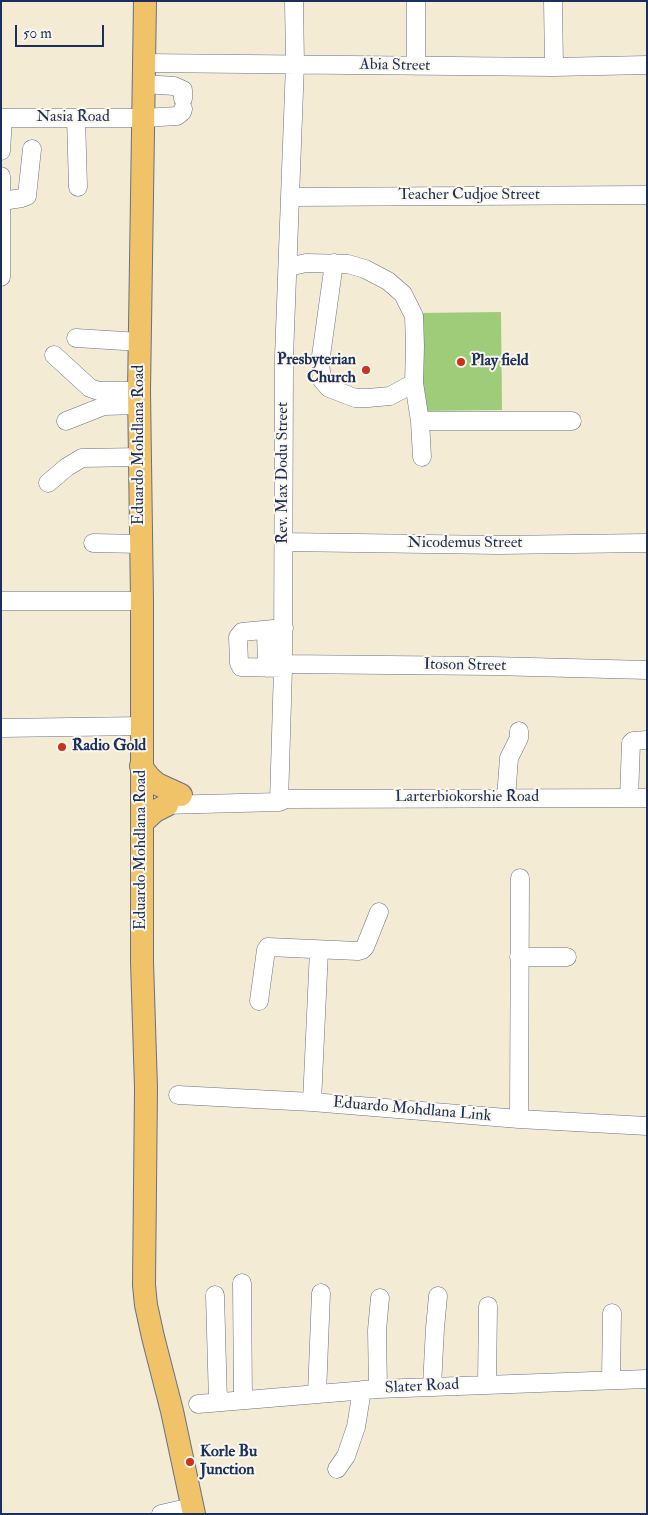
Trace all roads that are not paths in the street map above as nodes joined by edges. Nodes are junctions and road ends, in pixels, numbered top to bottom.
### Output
1 (145, 1) edge
2 (294, 1) edge
3 (416, 1) edge
4 (554, 1) edge
5 (295, 64) junction
6 (647, 65) edge
7 (416, 66) junction
8 (554, 67) junction
9 (144, 73) junction
10 (2, 118) edge
11 (76, 118) junction
12 (144, 118) junction
13 (32, 150) dead end
14 (1, 151) edge
15 (1, 176) edge
16 (78, 187) dead end
17 (647, 195) edge
18 (291, 197) junction
19 (2, 201) edge
20 (2, 249) edge
21 (334, 263) junction
22 (288, 267) junction
23 (1, 277) edge
24 (76, 338) dead end
25 (140, 342) junction
26 (54, 355) dead end
27 (414, 383) junction
28 (139, 398) junction
29 (66, 421) dead end
30 (420, 421) junction
31 (572, 421) dead end
32 (422, 457) dead end
33 (140, 458) junction
34 (48, 483) dead end
35 (284, 542) junction
36 (93, 543) dead end
37 (647, 543) edge
38 (141, 544) junction
39 (1, 601) edge
40 (142, 601) junction
41 (275, 629) junction
42 (278, 667) junction
43 (647, 670) edge
44 (142, 726) junction
45 (1, 728) edge
46 (519, 731) dead end
47 (647, 740) edge
48 (142, 766) junction
49 (506, 798) junction
50 (629, 798) junction
51 (647, 798) edge
52 (282, 799) junction
53 (174, 800) junction
54 (142, 808) junction
55 (520, 878) dead end
56 (378, 912) dead end
57 (318, 950) junction
58 (519, 957) junction
59 (567, 958) dead end
60 (259, 1001) dead end
61 (178, 1095) dead end
62 (312, 1102) junction
63 (519, 1119) junction
64 (647, 1126) edge
65 (242, 1283) dead end
66 (321, 1293) dead end
67 (215, 1296) dead end
68 (438, 1296) dead end
69 (380, 1298) dead end
70 (488, 1306) dead end
71 (612, 1313) dead end
72 (647, 1379) edge
73 (611, 1380) junction
74 (487, 1384) junction
75 (432, 1386) junction
76 (370, 1389) junction
77 (317, 1394) junction
78 (243, 1400) junction
79 (218, 1402) junction
80 (198, 1404) dead end
81 (336, 1469) dead end
82 (193, 1510) edge
83 (161, 1514) edge

1 - 9 main road, Eduardo Mohdlana Road
2 - 5 street, Rev. Max Dodu Street
3 - 7 street
4 - 8 street
5 - 7 street, Abia Street
5 - 9 street, Abia Street
5 - 18 street, Rev. Max Dodu Street
6 - 8 street, Abia Street
7 - 8 street, Abia Street
9 - 12 main road, Eduardo Mohdlana Road
9 - 12 street, Nasia Road
10 - 11 street, Nasia Road
10 - 14 street
11 - 12 street, Nasia Road
11 - 16 street
12 - 25 main road, Eduardo Mohdlana Road
13 - 19 street
15 - 19 street
17 - 18 street, Teacher Cudjoe Street
18 - 22 street, Rev. Max Dodu Street
19 - 20 street
20 - 23 street
21 - 22 street
21 - 27 street
21 - 27 street
22 - 35 street, Rev. Max Dodu Street
24 - 25 street
25 - 28 main road, Eduardo Mohdlana Road
26 - 28 street
27 - 30 street
28 - 29 street
28 - 33 main road, Eduardo Mohdlana Road
30 - 31 street
30 - 32 street
33 - 34 street
33 - 38 main road, Eduardo Mohdlana Road
35 - 37 street, Nicodemus Street
35 - 41 street, Rev. Max Dodu Street
36 - 38 street
38 - 40 main road, Eduardo Mohdlana Road
39 - 40 street
40 - 44 main road, Eduardo Mohdlana Road
41 - 42 street, Rev. Max Dodu Street
41 - 42 street, Itoson Street
42 - 43 street, Itoson Street
42 - 52 street, Rev. Max Dodu Street
44 - 45 street
44 - 48 main road, Eduardo Mohdlana Road
46 - 49 street
47 - 50 street
48 - 53 main road
48 - 54 main road, Eduardo Mohdlana Road
49 - 50 street, Larterbiokorshie Road
49 - 52 street, Larterbiokorshie Road
50 - 51 street, Larterbiokorshie Road
52 - 53 street, Larterbiokorshie Road
53 - 54 main road
54 - 82 main road, Eduardo Mohdlana Road
55 - 58 street
56 - 57 street
57 - 60 street
57 - 62 street
58 - 59 street
58 - 63 street
61 - 62 street, Eduardo Mohdlana Link
62 - 63 street, Eduardo Mohdlana Link
63 - 64 street, Eduardo Mohdlana Link
65 - 78 street
66 - 77 street
67 - 79 street
68 - 75 street
69 - 76 street
70 - 74 street
71 - 73 street
72 - 73 street, Slater Road
73 - 74 street, Slater Road
74 - 75 street, Slater Road
75 - 76 street, Slater Road
76 - 77 street, Slater Road
76 - 81 street
77 - 78 street, Slater Road
78 - 79 street, Slater Road
79 - 80 street, Slater Road
82 - 83 street

